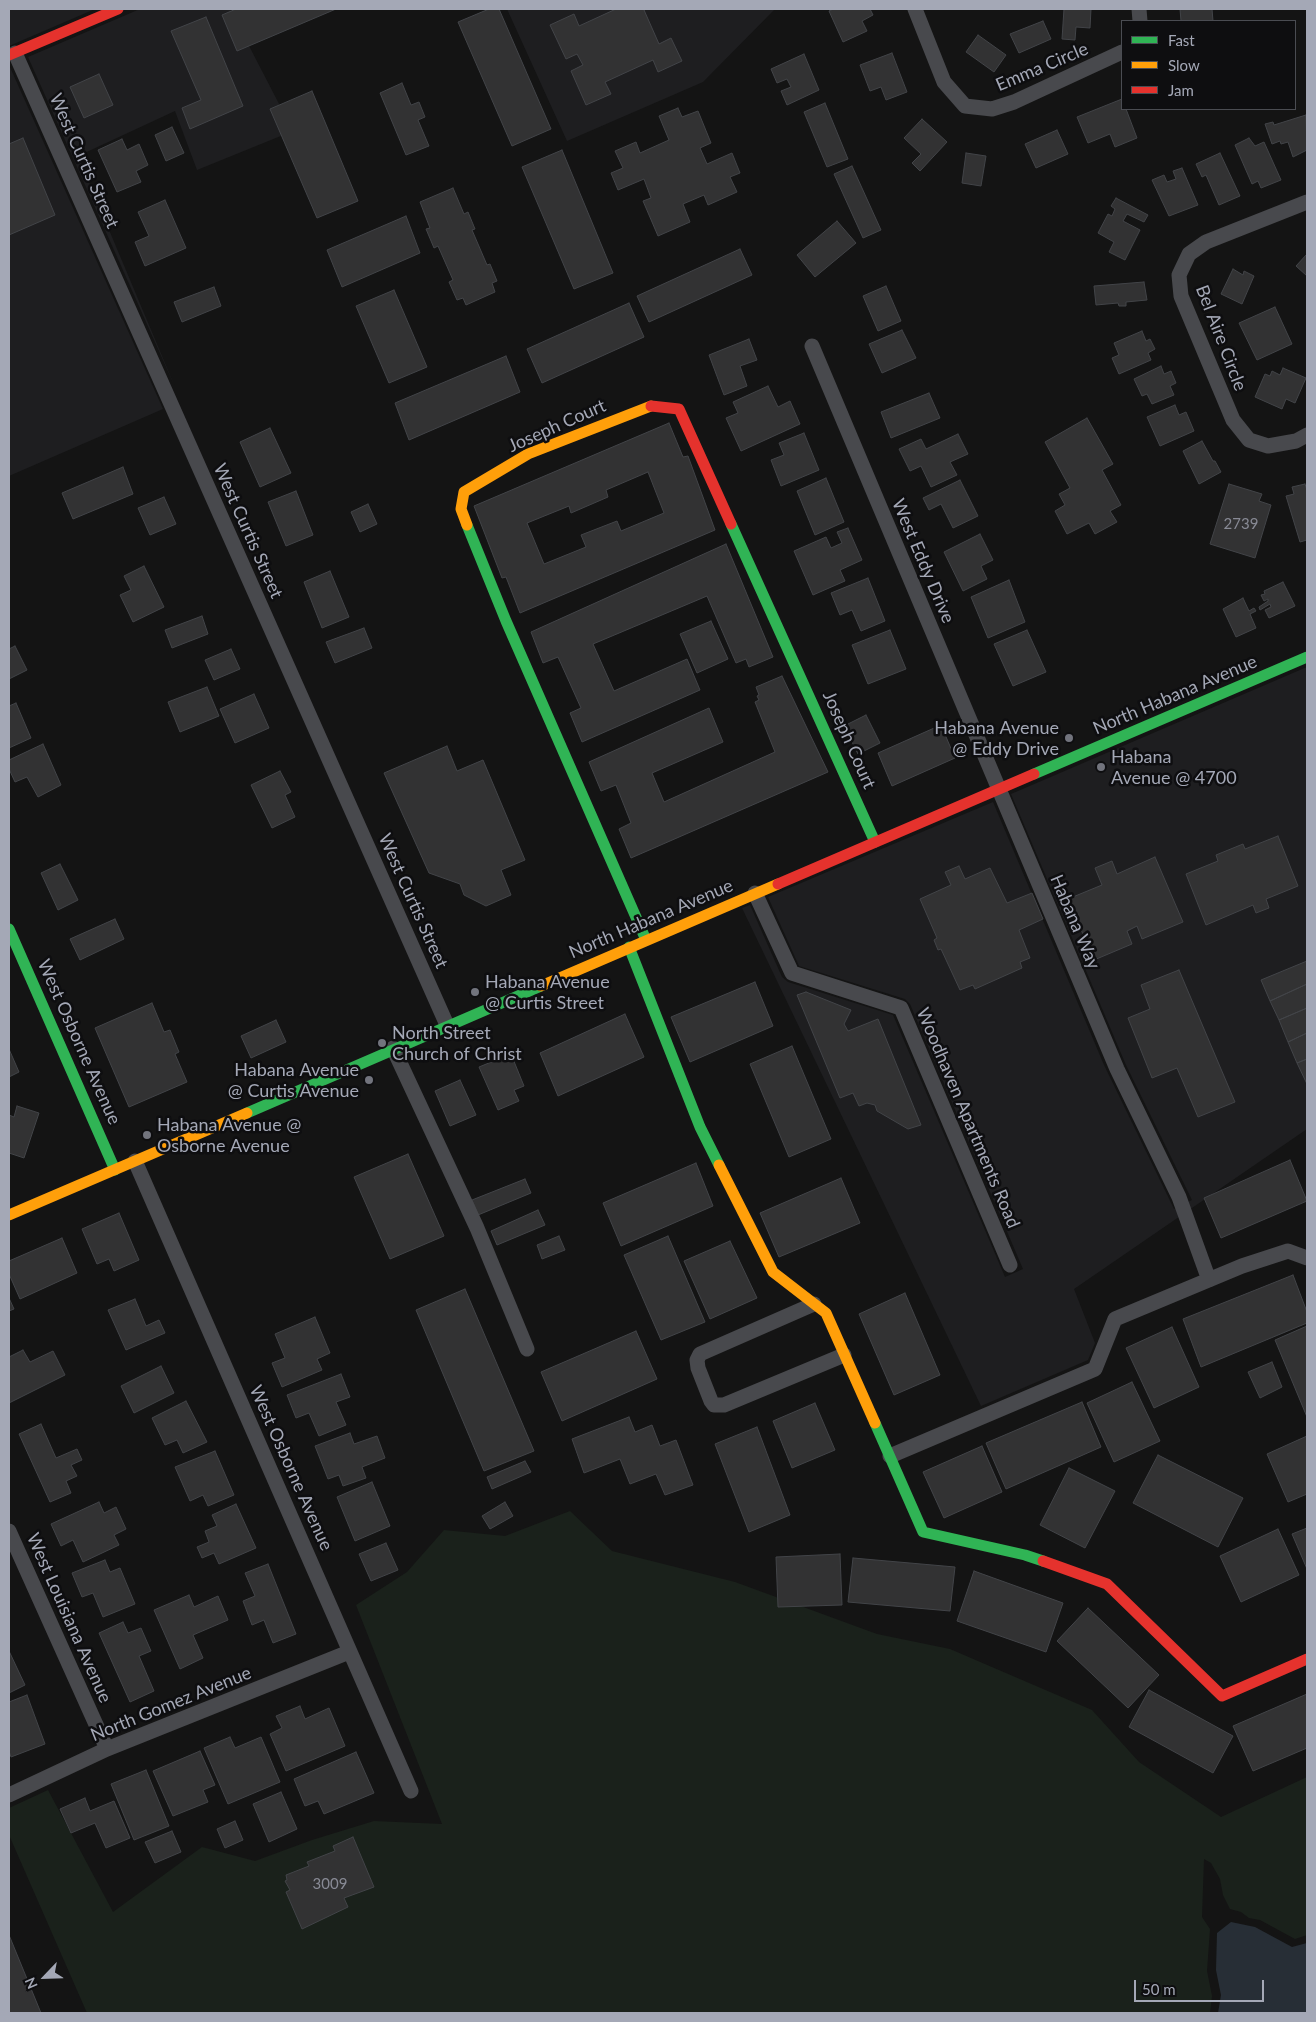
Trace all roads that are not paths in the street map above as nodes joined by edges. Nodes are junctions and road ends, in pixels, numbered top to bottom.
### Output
1 (118, 9) edge
2 (915, 9) edge
3 (1121, 52) edge
4 (12, 54) edge
5 (1307, 202) edge
6 (812, 346) dead end
7 (1307, 435) edge
8 (1307, 657) edge
9 (998, 790) junction
10 (875, 842) junction
11 (755, 893) junction
12 (9, 929) edge
13 (646, 940) junction
14 (628, 947) junction
15 (448, 1025) junction
16 (393, 1048) junction
17 (135, 1161) junction
18 (115, 1170) junction
19 (9, 1215) edge
20 (1307, 1258) edge
21 (1010, 1265) dead end
22 (1209, 1280) junction
23 (814, 1304) junction
24 (527, 1349) dead end
25 (844, 1355) junction
26 (890, 1456) junction
27 (9, 1531) edge
28 (349, 1652) junction
29 (1307, 1659) edge
30 (107, 1749) junction
31 (411, 1791) dead end
32 (9, 1795) edge

1 - 4 street
2 - 3 street, Emma Circle
4 - 15 street, West Curtis Street
5 - 7 street, Bel Aire Circle
6 - 9 street, West Eddy Drive
8 - 9 street, North Habana Avenue
9 - 10 street, North Habana Avenue
9 - 22 street, Habana Way
10 - 11 street, North Habana Avenue
10 - 13 street, Joseph Court
11 - 13 street, North Habana Avenue
11 - 21 street, Woodhaven Apartments Road
12 - 18 street, West Osborne Avenue
13 - 14 street, North Habana Avenue
14 - 15 street, North Habana Avenue
14 - 23 street
15 - 16 street, North Habana Avenue
16 - 17 street, North Habana Avenue
16 - 24 street
17 - 18 street, North Habana Avenue
17 - 28 street, West Osborne Avenue
18 - 19 street, North Habana Avenue
20 - 22 street
22 - 26 street
23 - 25 street
23 - 25 street
25 - 26 street
26 - 29 street
27 - 30 street, West Louisiana Avenue
28 - 30 street, North Gomez Avenue
28 - 31 street, West Osborne Avenue
30 - 32 street, North Gomez Avenue

